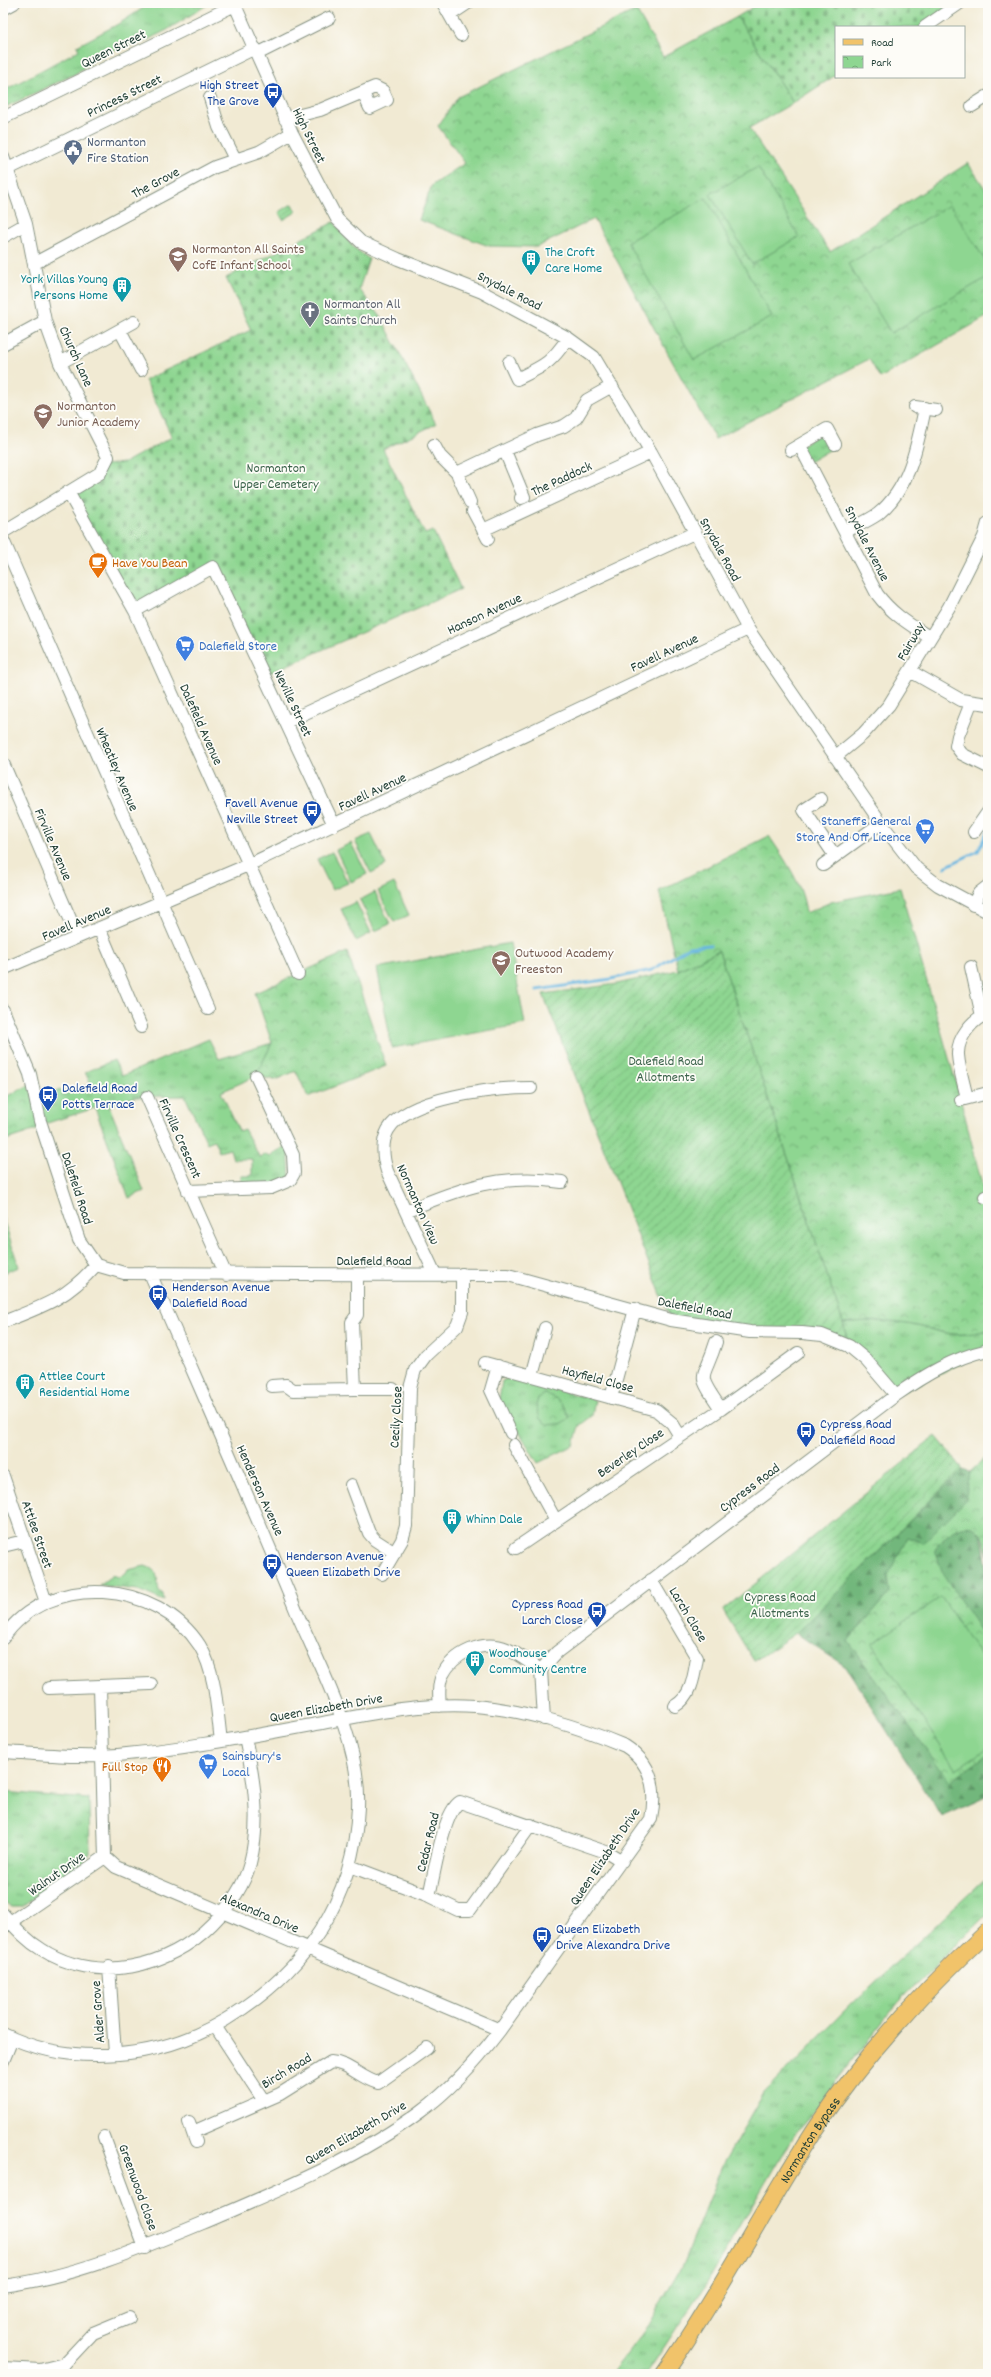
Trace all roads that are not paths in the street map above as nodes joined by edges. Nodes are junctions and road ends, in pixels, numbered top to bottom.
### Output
1 (14, 3) edge
2 (443, 3) edge
3 (468, 3) edge
4 (960, 3) edge
5 (236, 4) edge
6 (3, 9) edge
7 (450, 15) junction
8 (329, 18) dead end
9 (926, 26) edge
10 (461, 35) dead end
11 (256, 51) junction
12 (363, 93) dead end
13 (210, 98) dead end
14 (987, 98) edge
15 (972, 106) dead end
16 (3, 118) edge
17 (285, 118) junction
18 (292, 133) junction
19 (235, 159) junction
20 (5, 163) edge
21 (26, 224) junction
22 (3, 237) edge
23 (389, 256) joint
24 (35, 263) junction
25 (45, 321) junction
26 (134, 322) dead end
27 (119, 331) junction
28 (568, 338) junction
29 (3, 344) edge
30 (509, 362) dead end
31 (60, 363) junction
32 (141, 370) dead end
33 (612, 386) junction
34 (925, 408) dead end
35 (835, 444) dead end
36 (434, 445) dead end
37 (505, 451) junction
38 (651, 452) junction
39 (457, 473) junction
40 (68, 492) junction
41 (521, 498) dead end
42 (988, 523) edge
43 (3, 532) edge
44 (845, 532) junction
45 (694, 533) junction
46 (986, 537) edge
47 (3, 540) edge
48 (135, 611) junction
49 (748, 629) junction
50 (929, 637) junction
51 (910, 671) junction
52 (971, 703) junction
53 (988, 704) edge
54 (286, 722) junction
55 (835, 757) junction
56 (3, 763) edge
57 (988, 767) edge
58 (821, 799) dead end
59 (988, 812) edge
60 (881, 823) junction
61 (334, 826) junction
62 (974, 832) dead end
63 (835, 856) junction
64 (248, 865) junction
65 (823, 865) dead end
66 (988, 886) edge
67 (161, 902) junction
68 (974, 905) junction
69 (988, 912) edge
70 (99, 928) junction
71 (78, 937) junction
72 (3, 969) edge
73 (975, 970) dead end
74 (298, 974) dead end
75 (208, 1009) dead end
76 (3, 1010) edge
77 (985, 1015) edge
78 (141, 1027) dead end
79 (256, 1076) dead end
80 (531, 1088) dead end
81 (988, 1093) edge
82 (147, 1097) dead end
83 (562, 1182) dead end
84 (188, 1191) junction
85 (406, 1211) junction
86 (96, 1265) junction
87 (150, 1273) junction
88 (435, 1274) junction
89 (462, 1274) junction
90 (226, 1275) junction
91 (357, 1275) junction
92 (635, 1310) junction
93 (3, 1322) edge
94 (540, 1334) dead end
95 (716, 1342) dead end
96 (988, 1350) edge
97 (798, 1353) dead end
98 (485, 1363) dead end
99 (498, 1366) junction
100 (532, 1376) junction
101 (272, 1386) dead end
102 (355, 1388) junction
103 (393, 1388) dead end
104 (896, 1395) junction
105 (611, 1398) junction
106 (721, 1409) junction
107 (511, 1433) dead end
108 (680, 1436) junction
109 (514, 1445) dead end
110 (3, 1476) edge
111 (351, 1485) dead end
112 (556, 1521) junction
113 (24, 1541) junction
114 (3, 1546) edge
115 (516, 1548) dead end
116 (395, 1553) junction
117 (382, 1574) dead end
118 (651, 1580) junction
119 (46, 1602) junction
120 (3, 1638) edge
121 (541, 1670) junction
122 (151, 1684) dead end
123 (100, 1687) junction
124 (50, 1688) dead end
125 (440, 1706) junction
126 (675, 1706) dead end
127 (342, 1719) junction
128 (544, 1719) junction
129 (245, 1737) junction
130 (222, 1741) junction
131 (3, 1752) edge
132 (103, 1756) junction
133 (531, 1825) junction
134 (105, 1857) junction
135 (622, 1861) junction
136 (350, 1866) junction
137 (429, 1896) junction
138 (223, 1913) junction
139 (6, 1922) edge
140 (988, 1931) edge
141 (307, 1948) junction
142 (109, 1967) junction
143 (215, 2026) junction
144 (500, 2030) junction
145 (8, 2036) edge
146 (427, 2048) dead end
147 (115, 2054) junction
148 (3, 2060) edge
149 (264, 2101) junction
150 (193, 2132) dead end
151 (104, 2137) dead end
152 (145, 2248) junction
153 (3, 2286) edge
154 (129, 2318) dead end
155 (3, 2368) edge
156 (664, 2374) edge

1 - 6 street
2 - 7 street
3 - 7 street
4 - 9 street
5 - 11 street, High Street
5 - 16 street, Queen Street
7 - 10 street
8 - 11 street, Princess Street
11 - 17 street, High Street
11 - 20 street, Princess Street
12 - 17 street
13 - 19 street
14 - 15 street
17 - 18 street, High Street
18 - 19 street, The Grove
18 - 23 street, High Street
19 - 24 street, The Grove
20 - 21 street, Church Lane
21 - 22 street
21 - 24 street, Church Lane
23 - 28 street, Snydale Road
24 - 25 street, Church Lane
25 - 29 street
25 - 31 street, Church Lane
26 - 27 street
27 - 31 street
27 - 32 street
28 - 30 street
28 - 33 street, Snydale Road
31 - 40 street, Church Lane
33 - 37 street
33 - 38 street, Snydale Road
34 - 44 street
35 - 44 street, Snydale Avenue
36 - 39 street
37 - 39 street
37 - 41 street
38 - 39 street, The Paddock
38 - 45 street, Snydale Road
40 - 43 street, Church Lane
40 - 48 street, Dalefield Avenue
42 - 46 street, Fairway
44 - 50 street, Snydale Avenue
45 - 49 street, Snydale Road
45 - 54 street, Hanson Avenue
46 - 50 street, Fairway
47 - 67 street, Wheatley Avenue
48 - 54 street, Neville Street
48 - 64 street, Dalefield Avenue
49 - 55 street, Snydale Road
49 - 61 street, Favell Avenue
50 - 51 street, Fairway
51 - 52 street
51 - 55 street, Fairway
52 - 53 street
52 - 57 street
54 - 61 street, Neville Street
55 - 60 street, Snydale Road
56 - 71 street, Firville Avenue
58 - 63 street
59 - 62 street
60 - 63 street
60 - 68 street, Snydale Road
61 - 64 street, Favell Avenue
63 - 65 street
64 - 67 street, Favell Avenue
64 - 74 street, Dalefield Avenue
66 - 68 street
67 - 70 street, Favell Avenue
67 - 75 street, Wheatley Avenue
68 - 69 street, Snydale Road
70 - 71 street, Favell Avenue
70 - 78 street
71 - 72 street, Favell Avenue
73 - 77 street
76 - 86 street, Dalefield Road
77 - 81 street
79 - 84 street, Firville Crescent
80 - 85 street, Normanton View
82 - 84 street, Firville Crescent
83 - 85 street
84 - 90 street, Firville Crescent
85 - 88 street, Normanton View
86 - 87 street, Dalefield Road
86 - 93 street
87 - 90 street, Dalefield Road
87 - 127 street, Henderson Avenue
88 - 89 street, Dalefield Road
88 - 91 street, Dalefield Road
89 - 92 street, Dalefield Road
89 - 116 street, Cecily Close
90 - 91 street, Dalefield Road
91 - 102 street
92 - 104 street, Dalefield Road
92 - 105 street
94 - 100 street
95 - 106 street
96 - 104 street, Cypress Road
97 - 106 street, Beverley Close
98 - 99 street, Hayfield Close
99 - 100 street, Hayfield Close
99 - 107 street
100 - 105 street, Hayfield Close
101 - 102 street
102 - 103 street
104 - 118 street, Cypress Road
105 - 108 street, Hayfield Close
106 - 108 street, Beverley Close
108 - 112 street, Beverley Close
109 - 112 street
110 - 113 street, Attlee Street
111 - 116 street
112 - 115 street, Beverley Close
113 - 114 street
113 - 119 street, Attlee Street
116 - 117 street, Cecily Close
118 - 121 street, Cypress Road
118 - 126 street, Larch Close
119 - 120 street
119 - 130 street
121 - 125 street
121 - 128 street
122 - 123 street
123 - 124 street
123 - 132 street
125 - 127 street, Queen Elizabeth Drive
125 - 128 street, Queen Elizabeth Drive
127 - 129 street, Queen Elizabeth Drive
127 - 136 street, Henderson Avenue
128 - 135 street, Queen Elizabeth Drive
129 - 130 street, Queen Elizabeth Drive
129 - 138 street
130 - 132 street, Queen Elizabeth Drive
131 - 132 street, Queen Elizabeth Drive
132 - 134 street
133 - 135 street, Cedar Road
133 - 137 street, Cedar Road
133 - 137 street, Cedar Road
134 - 138 street, Alexandra Drive
134 - 139 street, Walnut Drive
135 - 144 street, Queen Elizabeth Drive
136 - 137 street, Cedar Road
136 - 141 street, Henderson Avenue
138 - 141 street, Alexandra Drive
138 - 142 street
139 - 142 street
140 - 156 main road, Normanton Bypass
141 - 143 street, Henderson Avenue
141 - 144 street, Alexandra Drive
142 - 147 street, Alder Grove
143 - 147 street, Henderson Avenue
143 - 149 street, Birch Road
144 - 152 street, Queen Elizabeth Drive
145 - 147 street, Henderson Avenue
145 - 148 street
146 - 149 street, Birch Road
149 - 150 street, Birch Road
151 - 152 street, Greenwood Close
152 - 153 street, Queen Elizabeth Drive
154 - 155 street

